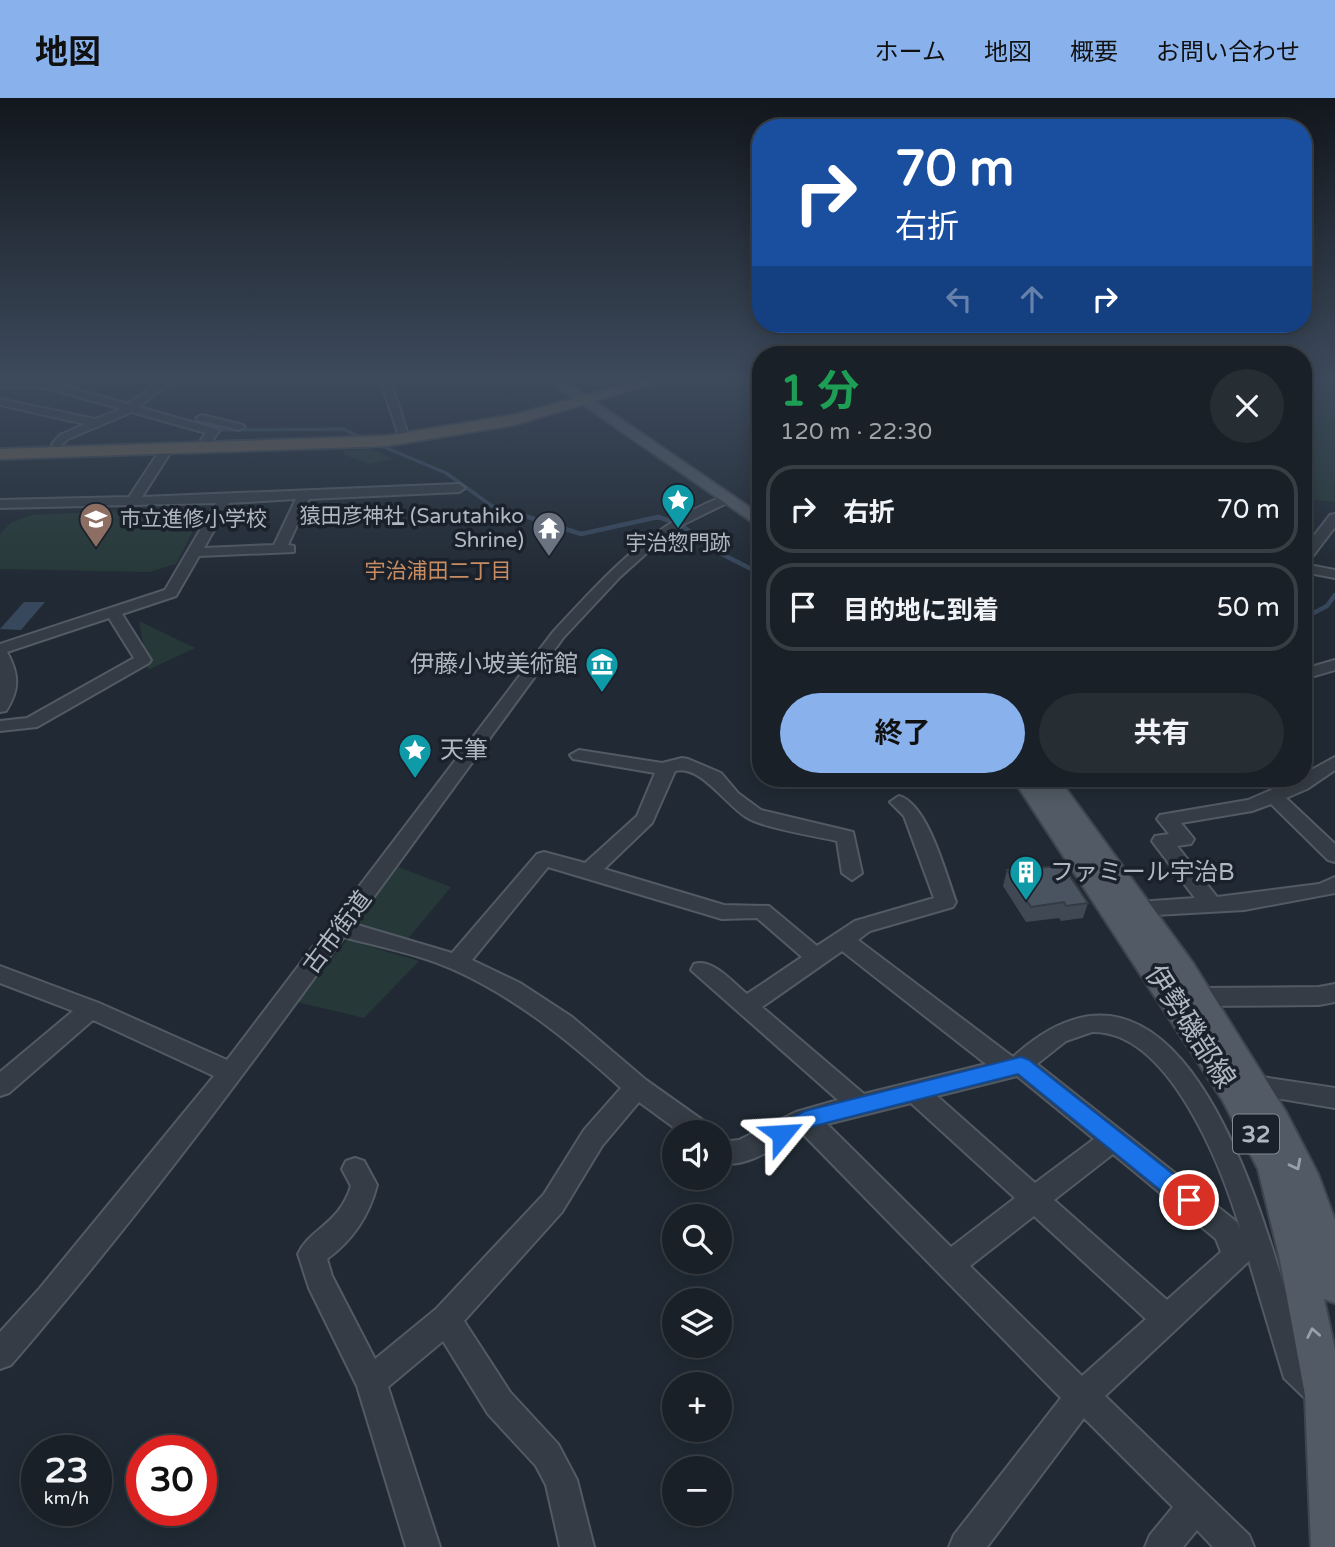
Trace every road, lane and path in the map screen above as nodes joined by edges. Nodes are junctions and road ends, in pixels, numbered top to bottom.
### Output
1 (227, 447) edge
2 (640, 447) edge
3 (166, 450) junction
4 (0, 454) edge
5 (459, 488) dead end
6 (304, 496) junction
7 (225, 499) junction
8 (723, 501) junction
9 (133, 502) junction
10 (0, 504) edge
11 (752, 514) edge
12 (1334, 523) edge
13 (752, 526) edge
14 (1312, 546) edge
15 (196, 552) junction
16 (1312, 570) edge
17 (1335, 574) edge
18 (113, 612) junction
19 (0, 649) edge
20 (0, 654) edge
21 (1334, 667) edge
22 (1312, 672) edge
23 (0, 707) edge
24 (0, 726) edge
25 (579, 755) dead end
26 (1335, 762) edge
27 (666, 769) junction
28 (1312, 777) edge
29 (1030, 787) edge
30 (1053, 787) edge
31 (1295, 787) edge
32 (1273, 796) junction
33 (899, 802) dead end
34 (1335, 855) edge
35 (589, 872) junction
36 (852, 873) dead end
37 (1335, 884) edge
38 (1211, 904) junction
39 (1138, 909) junction
40 (340, 928) junction
41 (843, 940) junction
42 (817, 958) junction
43 (457, 962) junction
44 (702, 970) dead end
45 (0, 974) edge
46 (1335, 993) edge
47 (1198, 997) junction
48 (746, 1006) junction
49 (91, 1009) junction
50 (1015, 1067) junction
51 (230, 1073) junction
52 (0, 1086) edge
53 (1255, 1086) junction
54 (637, 1087) junction
55 (915, 1091) junction
56 (1335, 1098) edge
57 (861, 1105) junction
58 (805, 1119) junction
59 (682, 1120) edge
60 (1113, 1139) junction
61 (732, 1152) edge
62 (355, 1170) dead end
63 (1035, 1200) junction
64 (950, 1264) junction
65 (1335, 1286) edge
66 (446, 1319) junction
67 (1168, 1320) junction
68 (0, 1354) edge
69 (371, 1382) junction
70 (1325, 1395) junction
71 (1081, 1397) junction
72 (1195, 1506) junction
73 (423, 1547) edge
74 (577, 1547) edge
75 (966, 1547) edge
76 (1162, 1547) edge
77 (1237, 1547) edge
78 (1332, 1547) edge

1 - 3 highway
2 - 8 main road
3 - 4 highway
3 - 9 street
5 - 6 street
6 - 7 street
6 - 15 street
7 - 9 street
7 - 15 street
8 - 11 main road
8 - 13 main road
8 - 40 street, 古市街道
9 - 10 street
12 - 14 street
15 - 18 street
16 - 17 street
18 - 19 street
18 - 24 street
20 - 23 street
21 - 22 street
25 - 27 street
26 - 28 street
27 - 35 street
27 - 36 street
70 -> 29 main road, 伊勢磯部線 / 32
30 - 39 main road, 伊勢磯部線 / 32
31 - 32 street
32 - 34 street
32 - 38 street
33 - 41 street
35 - 42 street
35 - 43 street
37 - 38 street
38 - 39 street
39 - 47 main road, 伊勢磯部線 / 32
40 - 43 street
40 - 51 street, 古市街道
41 - 42 street
41 - 50 street
42 - 48 street
43 - 54 street
44 - 48 street
45 - 49 street
46 - 47 street
47 - 53 main road, 伊勢磯部線 / 32
48 - 57 street
49 - 51 street
49 - 52 street
50 - 55 street
50 - 60 street
50 - 70 street
51 - 68 street, 古市街道
53 - 56 street
53 -> 65 main road, 伊勢磯部線 / 32
54 - 59 street
54 - 66 street
55 - 57 street
55 - 63 street
57 - 58 street
58 - 61 street
58 - 64 street
60 - 63 street
60 - 67 street
62 - 69 street
63 - 64 street
63 - 67 street
64 - 71 street
66 - 69 street
66 - 74 street
67 - 71 street
69 - 73 street
70 - 78 main road, 伊勢磯部線 / 32
71 - 72 street
71 - 75 street
72 - 76 street
72 - 77 street

